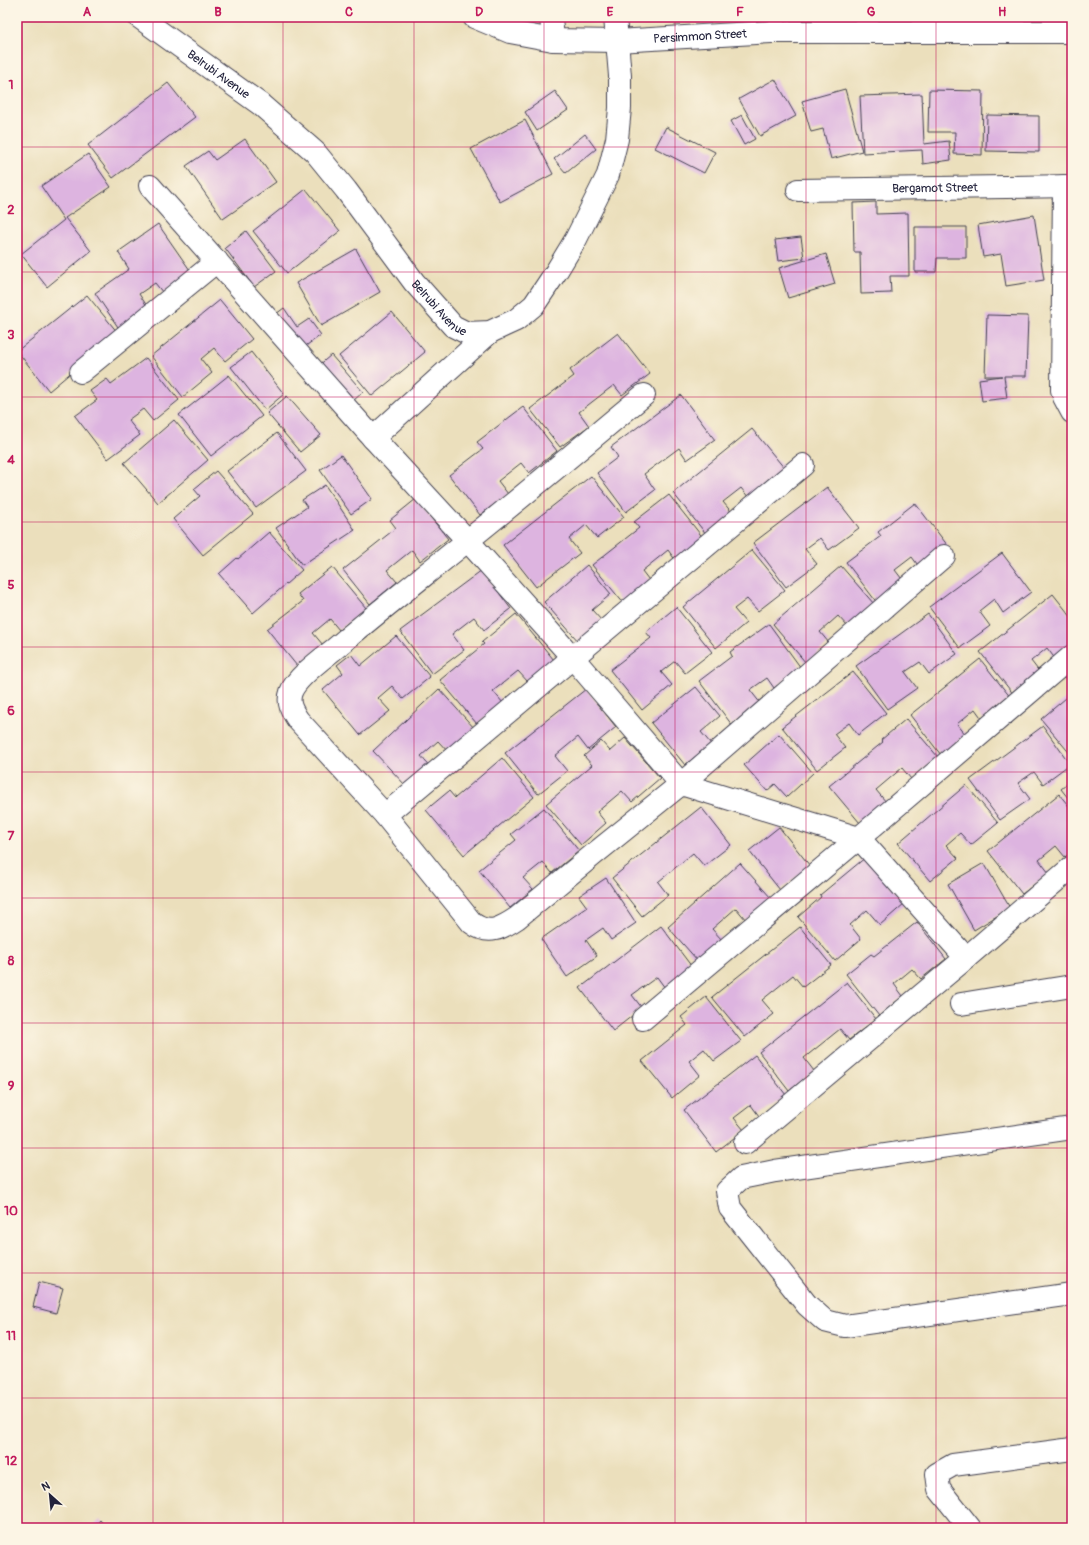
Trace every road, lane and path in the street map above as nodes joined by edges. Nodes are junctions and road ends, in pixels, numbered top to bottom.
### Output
1 (139, 17) edge
2 (474, 17) edge
3 (551, 17) edge
4 (615, 17) edge
5 (771, 24) edge
6 (1072, 32) edge
7 (553, 40) junction
8 (617, 41) junction
9 (150, 186) dead end
10 (1068, 186) edge
11 (798, 190) dead end
12 (217, 261) junction
13 (490, 332) junction
14 (81, 372) dead end
15 (644, 395) dead end
16 (1072, 412) edge
17 (373, 438) junction
18 (802, 465) dead end
19 (468, 541) junction
20 (944, 556) dead end
21 (1072, 656) edge
22 (573, 658) junction
23 (681, 784) junction
24 (385, 816) junction
25 (859, 838) junction
26 (1072, 867) edge
27 (966, 958) junction
28 (1072, 986) edge
29 (961, 1004) dead end
30 (643, 1019) dead end
31 (1072, 1128) edge
32 (745, 1143) dead end
33 (1072, 1294) edge
34 (1072, 1449) edge
35 (970, 1528) edge

1 - 13 street, Belrubi Avenue
2 - 7 street, Persimmon Street
3 - 7 street
4 - 8 street, Belrubi Avenue
5 - 6 street, Persimmon Street
5 - 8 street, Persimmon Street
7 - 8 street, Persimmon Street
8 - 13 street, Belrubi Avenue
9 - 12 street
10 - 11 street, Bergamot Street
10 - 16 street
12 - 14 street
12 - 17 street
13 - 17 street
15 - 19 street
17 - 19 street
18 - 22 street
19 - 22 street
19 - 24 street
20 - 23 street
21 - 25 street
22 - 23 street
22 - 24 street
23 - 24 street
23 - 25 street
25 - 27 street
25 - 30 street
26 - 27 street
27 - 32 street
28 - 29 street
31 - 33 street
34 - 35 street

